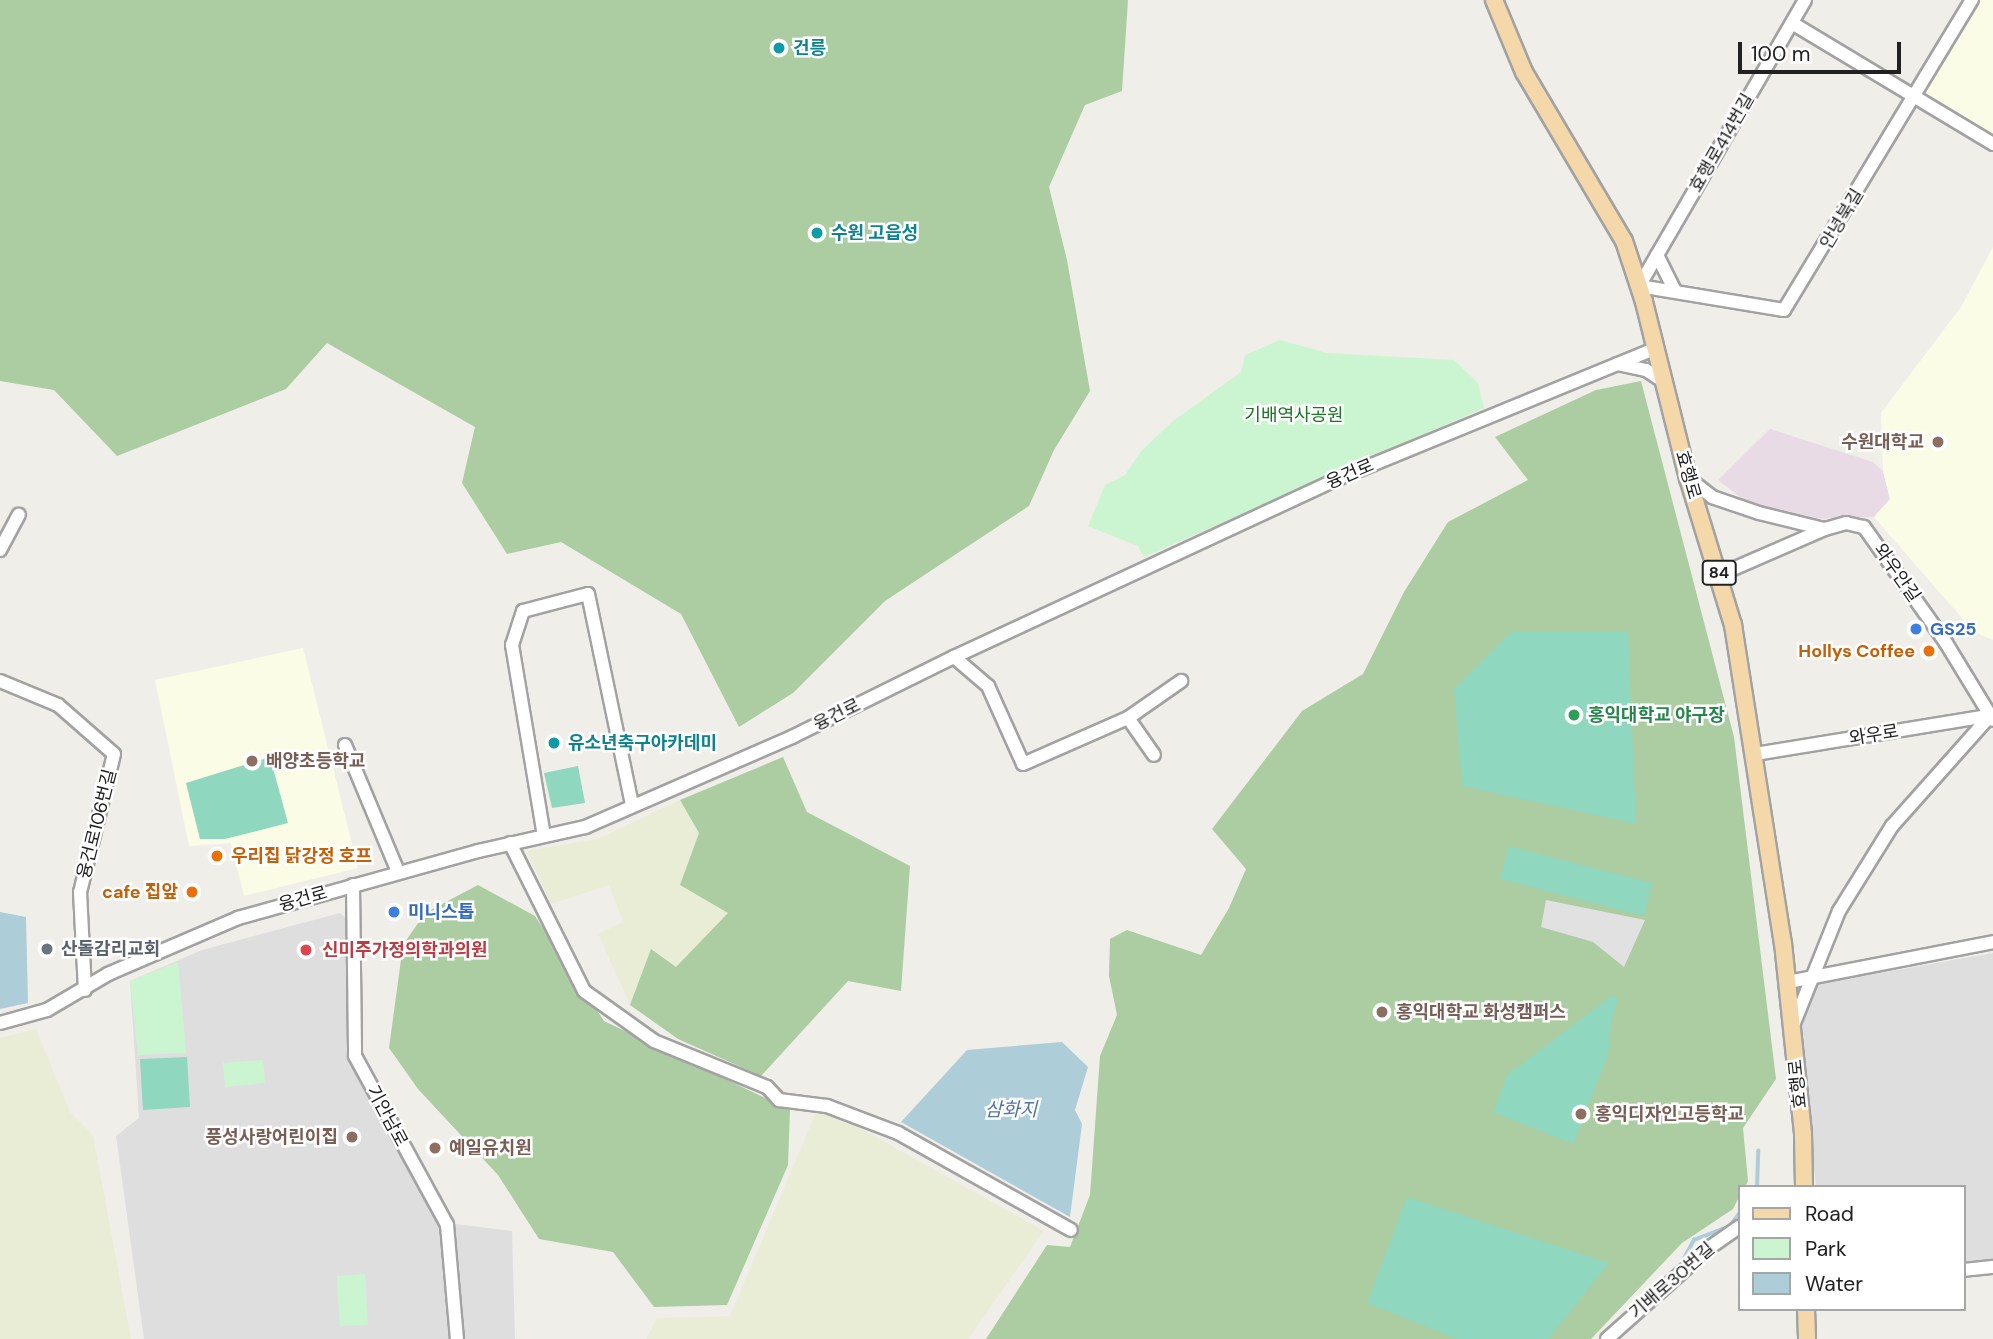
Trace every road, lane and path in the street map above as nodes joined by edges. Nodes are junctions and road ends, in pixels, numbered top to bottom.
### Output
1 (1494, 0) edge
2 (1805, 0) edge
3 (1972, 0) edge
4 (1792, 23) junction
5 (1916, 97) junction
6 (1993, 144) edge
7 (1657, 255) junction
8 (1639, 286) junction
9 (1675, 291) junction
10 (1654, 349) junction
11 (1616, 364) junction
12 (1663, 381) junction
13 (1688, 478) junction
14 (19, 515) dead end
15 (1825, 529) junction
16 (0, 550) edge
17 (1719, 575) junction
18 (954, 657) junction
19 (0, 681) edge
20 (1181, 681) dead end
21 (1992, 717) edge
22 (1128, 718) junction
23 (345, 745) dead end
24 (1755, 754) junction
25 (1154, 755) dead end
26 (632, 805) junction
27 (544, 836) junction
28 (510, 844) junction
29 (398, 872) junction
30 (353, 885) junction
31 (1993, 942) edge
32 (1813, 977) junction
33 (1788, 982) junction
34 (85, 990) junction
35 (0, 1023) edge
36 (1792, 1029) junction
37 (1804, 1185) edge
38 (1738, 1228) edge
39 (1071, 1230) dead end
40 (1993, 1267) edge
41 (1965, 1270) edge
42 (1806, 1311) edge
43 (457, 1339) edge
44 (1606, 1339) edge
45 (1807, 1339) edge

1 - 8 main road, 효행로 / 84
2 - 4 street, 효행로414번길
3 - 5 street, 안녕북길
4 - 5 street
4 - 7 street, 효행로414번길
5 - 6 street
5 - 9 street, 안녕북길
7 - 8 street, 효행로414번길
7 - 9 street
8 - 9 street, 안녕북길
8 - 10 main road, 효행로 / 84
10 - 11 street, 융건로
10 - 12 main road, 효행로 / 84
11 - 12 street
11 - 18 street, 융건로
12 - 13 main road, 효행로 / 84
13 - 15 street
13 - 17 main road, 효행로 / 84
14 - 16 street
15 - 17 street, 와우안길
15 - 21 street, 와우안길
17 - 24 main road, 효행로 / 84
18 - 22 street
18 - 26 street, 융건로
19 - 34 street, 융건로106번길
20 - 22 street
21 - 24 street, 와우로
21 - 32 street
22 - 25 street
23 - 29 street
24 - 33 main road, 효행로 / 84
26 - 27 street, 융건로
26 - 27 street
27 - 28 street, 융건로
28 - 29 street, 융건로
28 - 39 street
29 - 30 street, 융건로
30 - 34 street, 융건로
30 - 43 street, 기안남로
31 - 32 street
32 - 33 street
32 - 36 street
33 - 36 main road, 효행로 / 84
34 - 35 street, 융건로
36 - 37 main road, 효행로 / 84
38 - 44 street, 기배로30번길
40 - 41 street
42 - 45 main road

